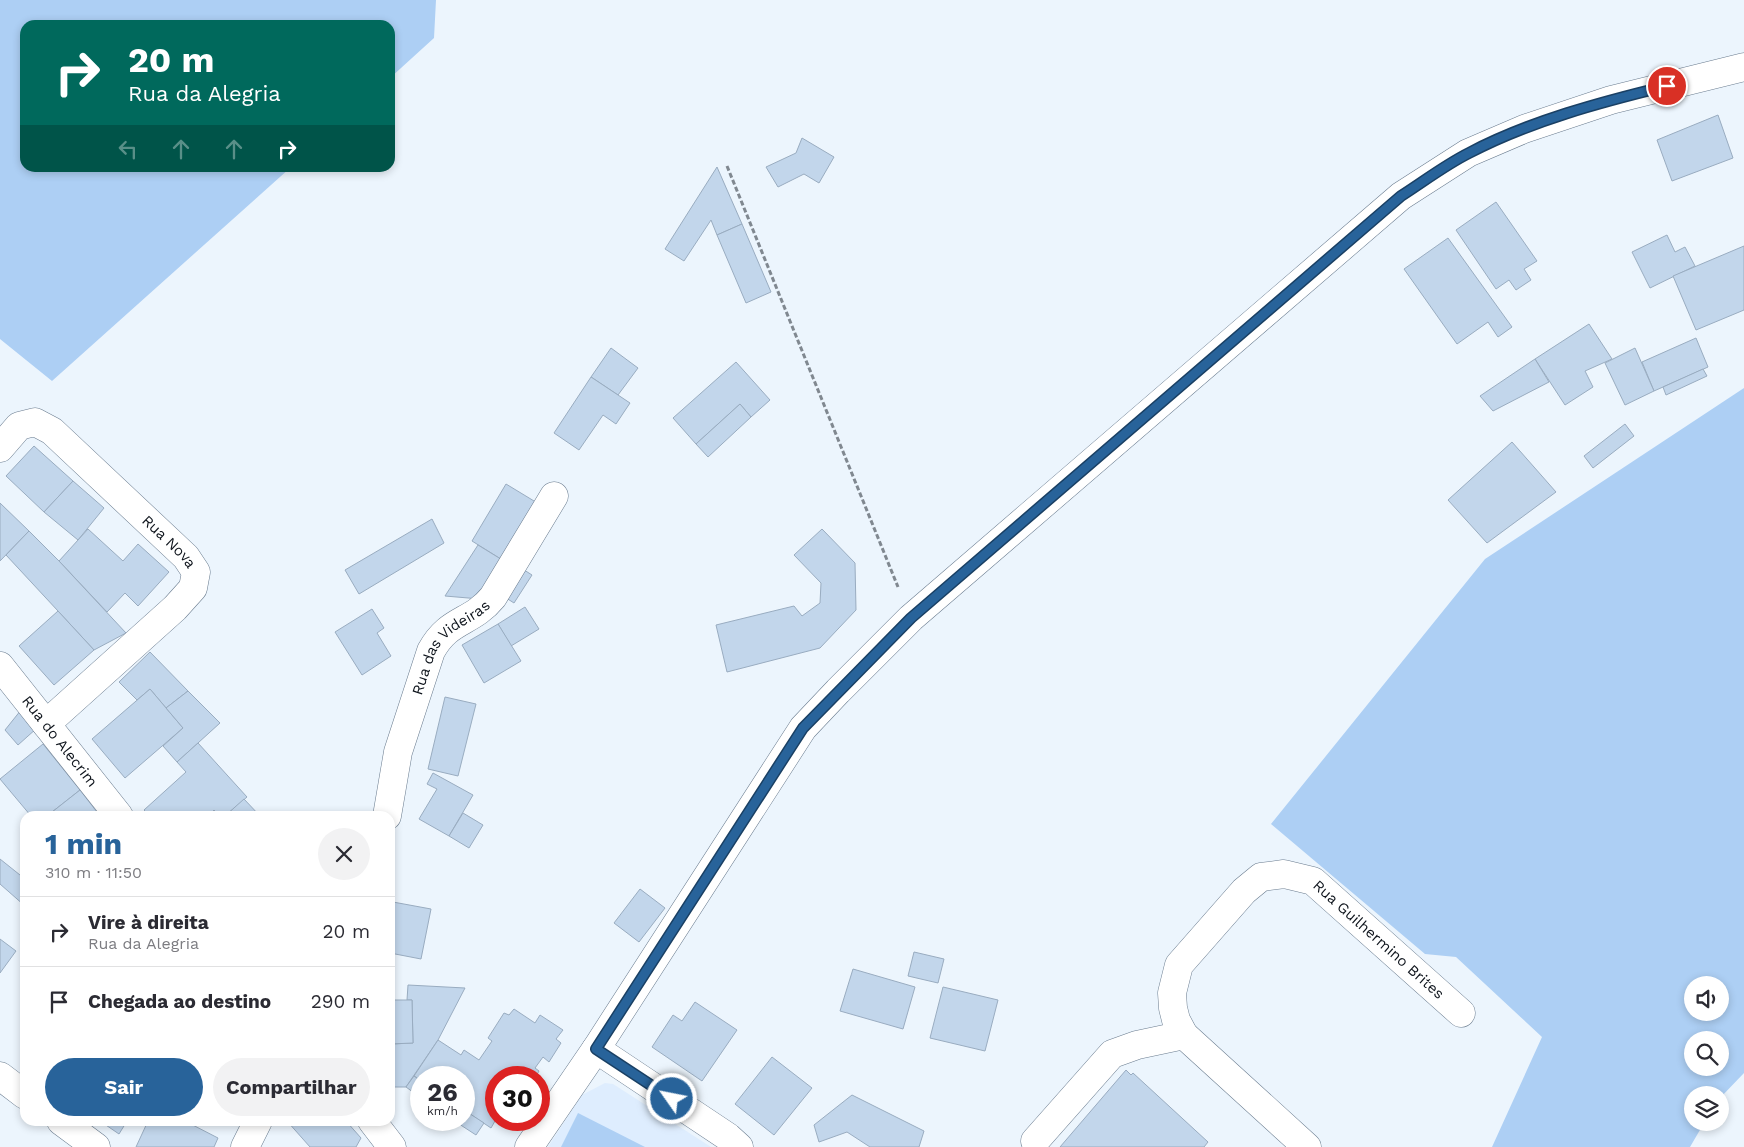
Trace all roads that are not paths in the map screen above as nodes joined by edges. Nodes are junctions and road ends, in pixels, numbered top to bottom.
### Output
1 (1744, 67) edge
2 (0, 448) edge
3 (554, 496) dead end
4 (0, 666) edge
5 (46, 724) junction
6 (115, 811) edge
7 (388, 811) edge
8 (1461, 1013) dead end
9 (1184, 1035) junction
10 (596, 1049) junction
11 (0, 1076) edge
12 (20, 1091) edge
13 (68, 1126) edge
14 (256, 1126) edge
15 (376, 1126) edge
16 (1035, 1141) dead end
17 (96, 1147) edge
18 (245, 1147) edge
19 (392, 1147) edge
20 (528, 1147) edge
21 (739, 1147) edge
22 (1307, 1147) edge

1 - 10 street
2 - 5 street, Rua Nova
3 - 7 street, Rua das Videiras
4 - 5 street, Rua do Alecrim
5 - 6 street, Rua do Alecrim
8 - 9 street, Rua Guilhermino Brites
9 - 16 street
9 - 22 street, Rua Guilhermino Brites
10 - 20 street
10 - 21 street
11 - 12 street
13 - 17 street
14 - 18 street
15 - 19 street

